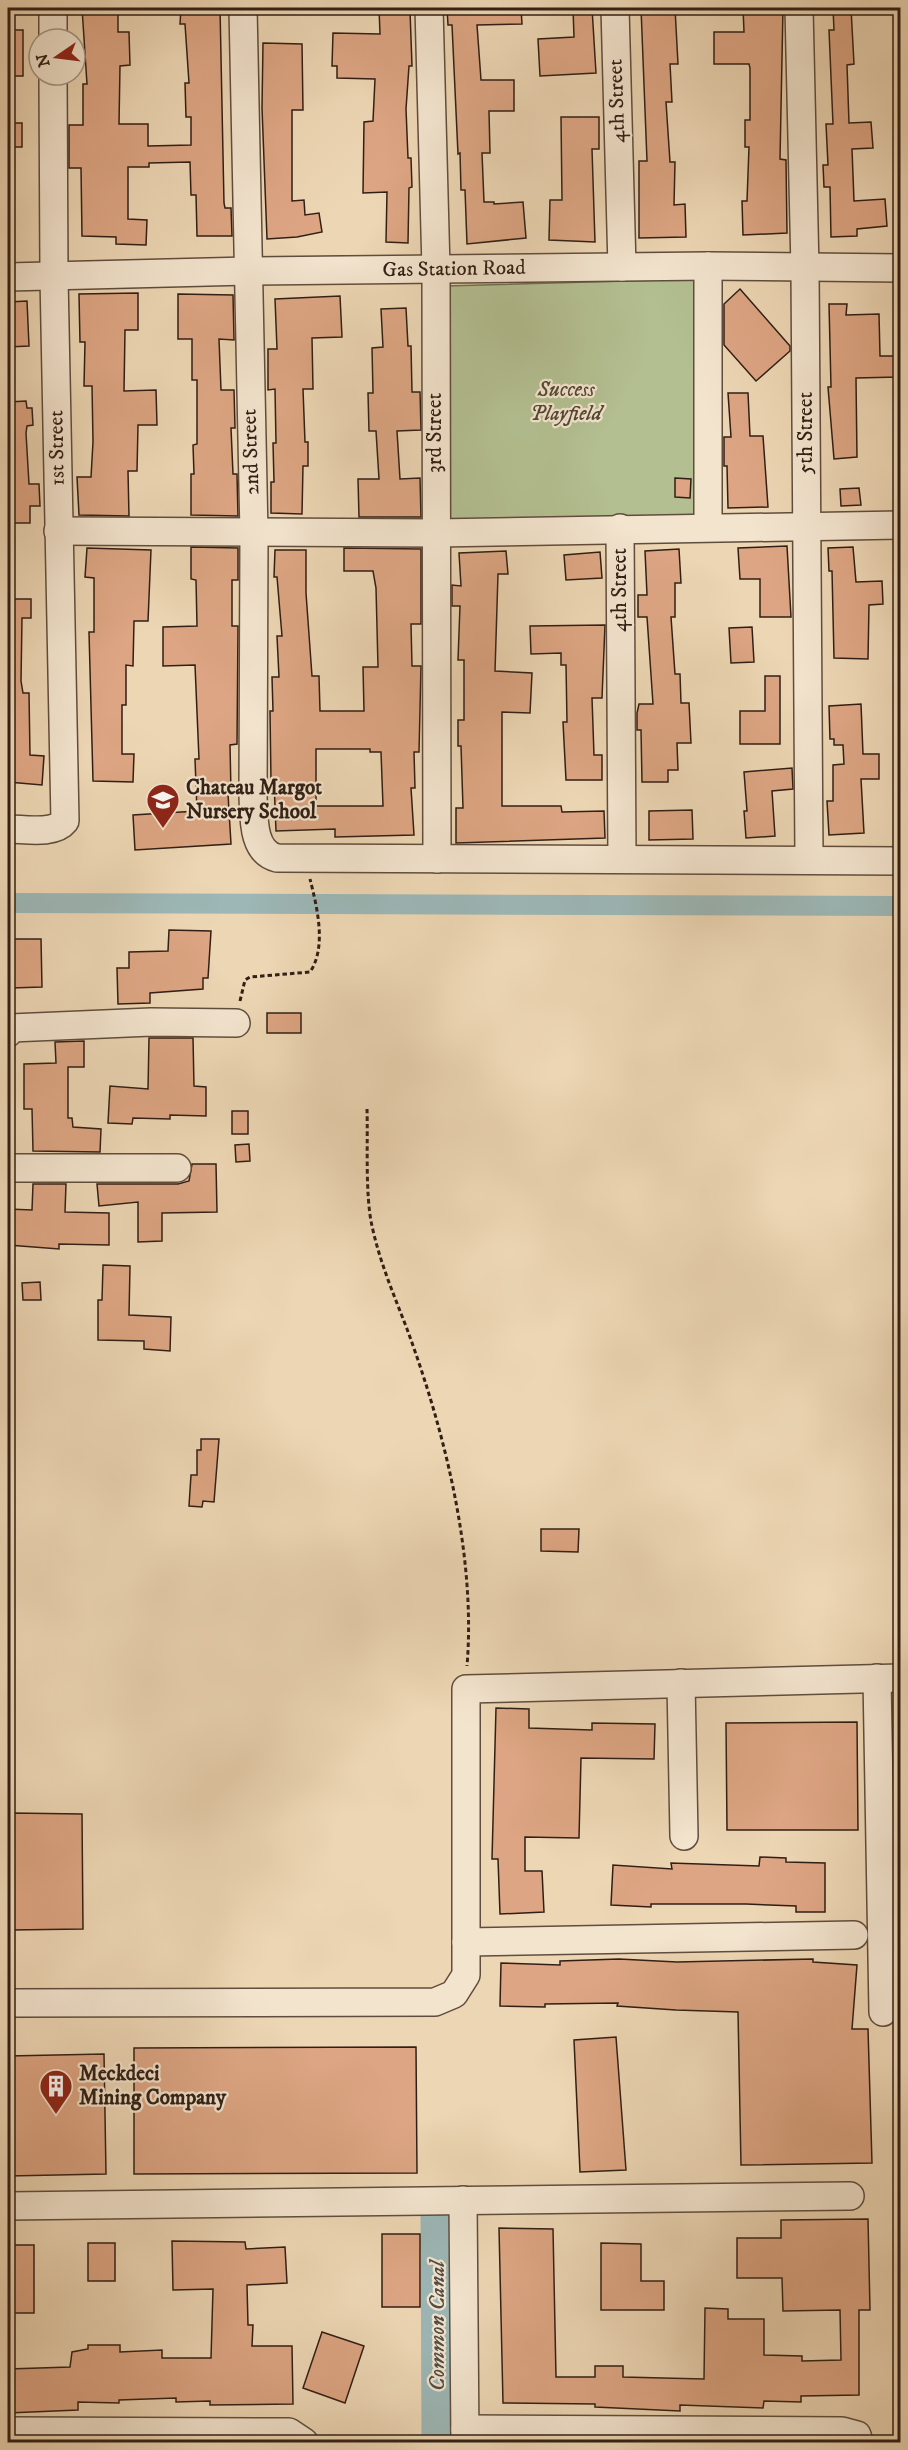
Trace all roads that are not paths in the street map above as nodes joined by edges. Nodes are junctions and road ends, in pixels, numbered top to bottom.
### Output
1 (53, 8) edge
2 (243, 8) edge
3 (429, 8) edge
4 (615, 8) edge
5 (799, 8) edge
6 (53, 27) edge
7 (53, 87) edge
8 (708, 266) junction
9 (622, 267) junction
10 (805, 268) junction
11 (900, 268) edge
12 (436, 269) junction
13 (248, 271) junction
14 (8, 277) edge
15 (54, 277) junction
16 (900, 525) edge
17 (806, 526) junction
18 (708, 527) junction
19 (620, 528) junction
20 (58, 531) junction
21 (436, 533) junction
22 (254, 534) junction
23 (8, 829) edge
24 (622, 858) junction
25 (809, 859) junction
26 (437, 860) junction
27 (900, 861) edge
28 (236, 1023) road end
29 (8, 1032) edge
30 (8, 1168) edge
31 (177, 1168) dead end
32 (889, 1678) edge
33 (681, 1683) junction
34 (684, 1836) dead end
35 (854, 1935) dead end
36 (466, 1942) junction
37 (8, 2003) edge
38 (883, 2012) dead end
39 (850, 2196) dead end
40 (463, 2200) junction
41 (8, 2206) edge
42 (8, 2431) edge
43 (465, 2436) edge
44 (304, 2442) edge
45 (859, 2442) edge

1 - 6 street
2 - 13 street, 2nd Street
3 - 12 street, 3rd Street
4 - 9 street, 4th Street
5 - 10 street, 5th Street
7 - 15 street, 1st Street
8 - 9 street, Gas Station Road
8 - 10 street, Gas Station Road
8 - 18 street
9 - 12 street, Gas Station Road
10 - 11 street, Gas Station Road
10 - 17 street, 5th Street
12 - 13 street, Gas Station Road
12 - 21 street, 3rd Street
13 - 15 street, Gas Station Road
13 - 22 street, 2nd Street
14 - 15 street, Gas Station Road
15 - 20 street, 1st Street
16 - 17 street, 4th Street
17 - 18 street, 4th Street
17 - 25 street, 5th Street
18 - 19 street, 4th Street
19 - 21 street
19 - 24 street, 4th Street
20 - 22 street
20 - 23 street, 1st Street
21 - 22 street
21 - 26 street, 3rd Street
22 - 26 street, 2nd Street
24 - 25 street
24 - 26 street
25 - 27 street
28 - 29 street
30 - 31 street
32 - 33 street
32 - 38 street
33 - 34 street
33 - 36 street
35 - 36 street
36 - 37 street
39 - 40 street
40 - 41 street
40 - 43 street
42 - 44 street
43 - 45 street

